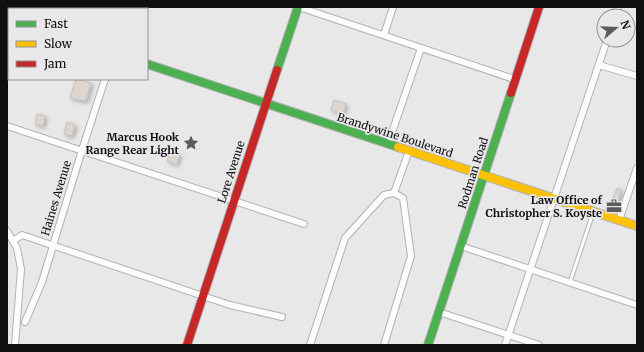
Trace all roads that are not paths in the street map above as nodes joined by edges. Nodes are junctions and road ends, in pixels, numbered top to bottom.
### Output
1 (298, 7) edge
2 (393, 7) edge
3 (539, 7) edge
4 (384, 35) junction
5 (421, 48) junction
6 (604, 48) edge
7 (148, 64) edge
8 (599, 65) junction
9 (637, 76) edge
10 (514, 79) junction
11 (105, 80) edge
12 (266, 103) junction
13 (7, 126) edge
14 (388, 144) junction
15 (82, 150) junction
16 (409, 151) junction
17 (637, 168) edge
18 (483, 175) junction
19 (394, 193) junction
20 (554, 198) junction
21 (233, 200) junction
22 (593, 212) junction
23 (619, 220) junction
24 (304, 224) dead end
25 (637, 226) edge
26 (7, 231) edge
27 (13, 241) junction
28 (53, 246) junction
29 (461, 246) junction
30 (531, 269) junction
31 (570, 282) junction
32 (203, 296) junction
33 (637, 305) edge
34 (439, 312) junction
35 (282, 317) dead end
36 (25, 322) dead end
37 (509, 335) junction
38 (15, 345) edge
39 (187, 345) edge
40 (310, 345) edge
41 (384, 345) edge
42 (428, 345) edge
43 (505, 345) edge
44 (539, 345) edge

1 - 4 street
1 - 12 street, Lore Avenue
2 - 4 street
3 - 10 street, Rodman Road
4 - 5 street
5 - 10 street
5 - 14 street
6 - 8 street
7 - 12 street, Brandywine Boulevard
8 - 9 street
8 - 20 street
10 - 18 street, Rodman Road
11 - 15 street, Haines Avenue
12 - 14 street, Brandywine Boulevard
12 - 21 street, Lore Avenue
13 - 15 street
14 - 16 street, Brandywine Boulevard
15 - 21 street
15 - 28 street, Haines Avenue
16 - 18 street, Brandywine Boulevard
16 - 19 street
17 - 23 street
18 - 20 street, Brandywine Boulevard
18 - 29 street, Rodman Road
19 - 40 street
19 - 41 street
20 - 22 street, Brandywine Boulevard
20 - 30 street
21 - 24 street
21 - 32 street, Lore Avenue
22 - 23 street, Brandywine Boulevard
22 - 31 lane
23 - 25 street, Brandywine Boulevard
26 - 27 street
27 - 28 street
27 - 38 street
28 - 32 street
28 - 36 street, Haines Avenue
29 - 30 street
29 - 34 street, Rodman Road
30 - 31 street
30 - 37 street
31 - 33 street
32 - 35 street
32 - 39 street, Lore Avenue
34 - 37 street
34 - 42 street, Rodman Road
37 - 43 street
37 - 44 street

